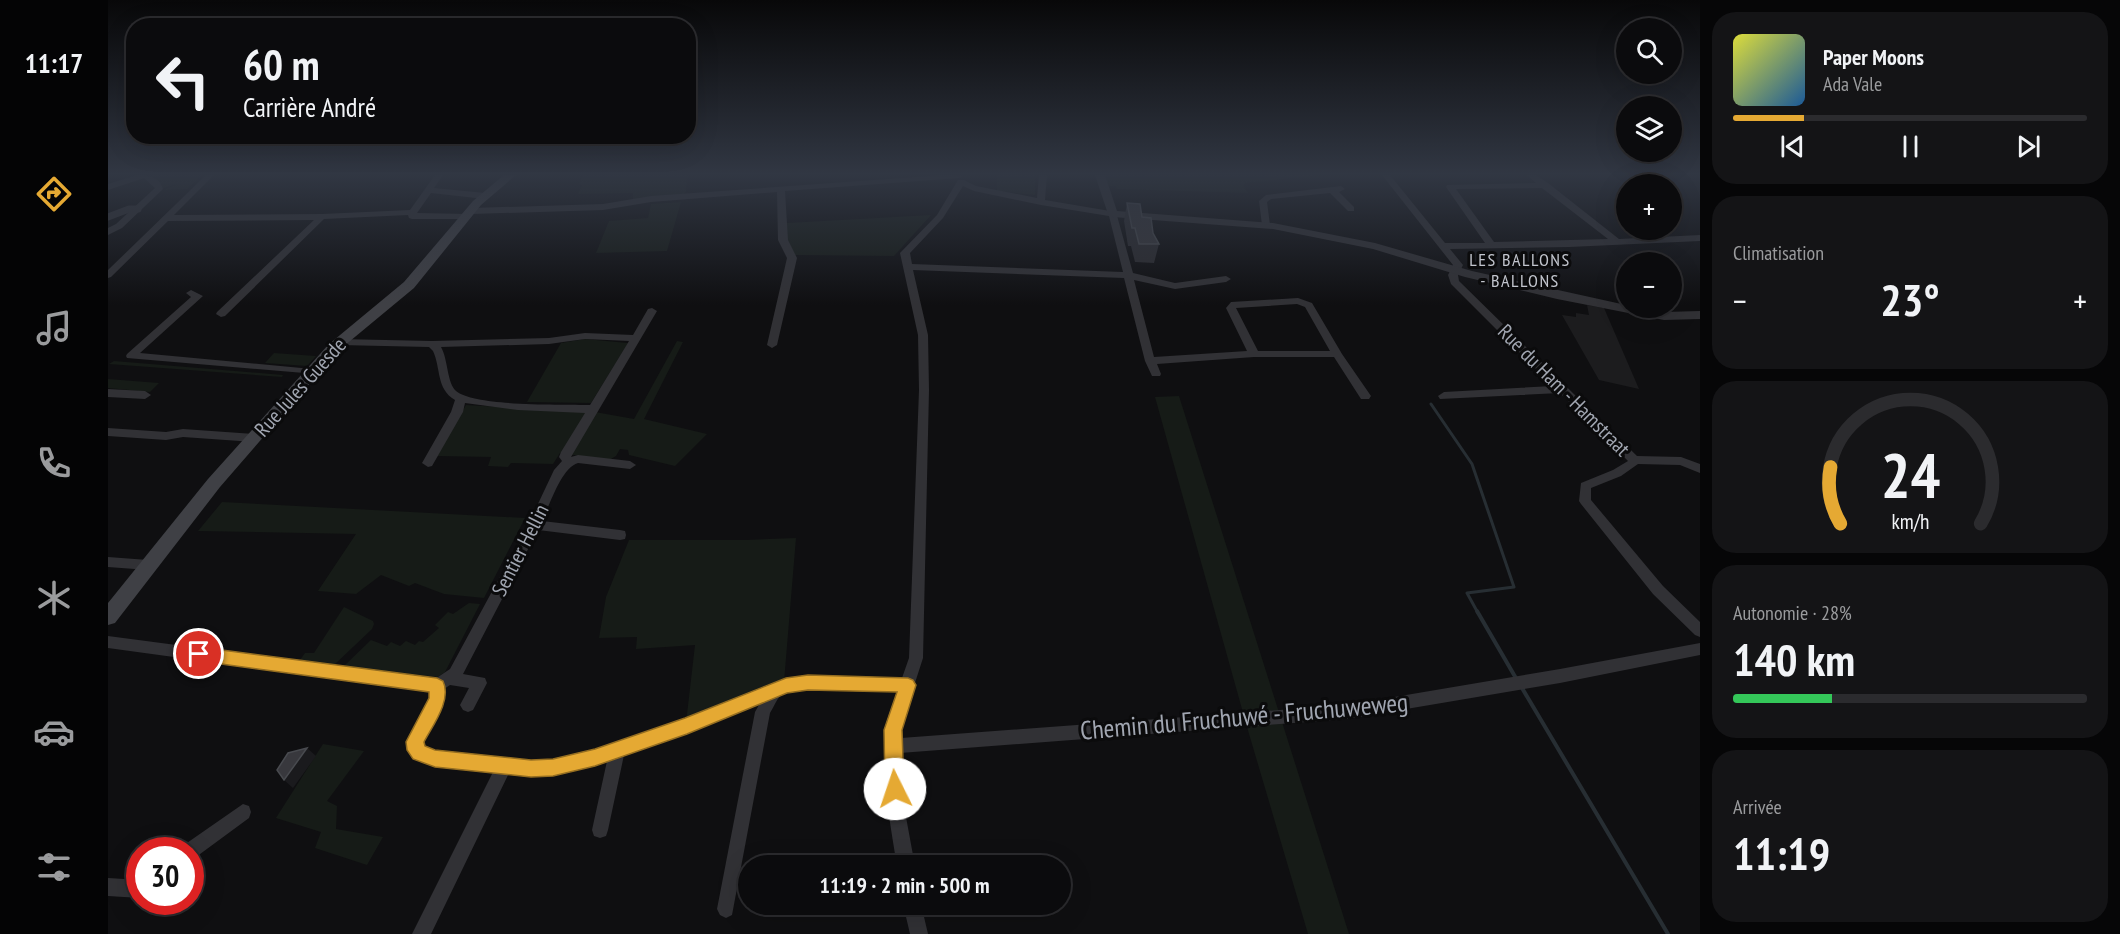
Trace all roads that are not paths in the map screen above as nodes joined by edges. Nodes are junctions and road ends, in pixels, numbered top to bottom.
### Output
1 (166, 218) edge
2 (127, 219) edge
3 (320, 219) edge
4 (464, 219) edge
5 (782, 219) edge
6 (937, 219) edge
7 (1114, 219) edge
8 (1177, 219) edge
9 (1265, 219) edge
10 (1420, 219) edge
11 (1472, 219) edge
12 (1587, 219) edge
13 (1266, 225) junction
14 (108, 232) edge
15 (1700, 238) edge
16 (1617, 242) junction
17 (1491, 245) junction
18 (1442, 246) junction
19 (907, 267) junction
20 (1456, 270) junction
21 (1128, 275) junction
22 (108, 276) edge
23 (1226, 279) dead end
24 (191, 293) dead end
25 (652, 310) dead end
26 (221, 314) dead end
27 (1700, 315) edge
28 (1685, 316) junction
29 (1700, 327) edge
30 (636, 338) junction
31 (339, 342) junction
32 (432, 344) junction
33 (772, 345) dead end
34 (1254, 354) junction
35 (1337, 354) junction
36 (1150, 362) junction
37 (312, 372) junction
38 (1156, 374) dead end
39 (1563, 389) junction
40 (108, 393) edge
41 (145, 395) dead end
42 (1365, 396) dead end
43 (1444, 396) dead end
44 (460, 399) junction
45 (593, 409) junction
46 (108, 432) edge
47 (254, 438) junction
48 (1634, 460) junction
49 (568, 462) junction
50 (428, 464) dead end
51 (630, 465) dead end
52 (1700, 469) edge
53 (534, 525) junction
54 (620, 535) dead end
55 (108, 562) edge
56 (148, 565) junction
57 (108, 617) edge
58 (1700, 631) edge
59 (108, 642) edge
60 (1700, 649) edge
61 (444, 682) junction
62 (908, 685) junction
63 (776, 689) junction
64 (468, 705) dead end
65 (892, 746) junction
66 (617, 750) junction
67 (504, 766) junction
68 (243, 812) dead end
69 (600, 830) dead end
70 (204, 841) edge
71 (904, 855) edge
72 (108, 887) edge
73 (126, 888) edge
74 (726, 909) dead end
75 (915, 915) edge
76 (421, 934) edge
77 (919, 934) edge

1 - 22 street
2 - 14 street
3 - 26 street
4 - 31 main road, Rue Jules Guesde
5 - 33 street
6 - 19 street
7 - 21 street
8 - 13 street
9 - 13 street
10 - 18 street
11 - 17 street
12 - 16 street
13 - 20 street
15 - 16 street
16 - 17 street
17 - 18 street
18 - 20 street
19 - 21 street
19 - 62 street
20 - 28 street
20 - 39 street, Rue du Ham - Hamstraat
21 - 23 street
21 - 36 street
24 - 37 street
25 - 30 street, Sentier Hellin
27 - 28 street
28 - 29 street
30 - 32 street
30 - 45 street, Sentier Hellin
31 - 32 street
31 - 37 main road, Rue Jules Guesde
32 - 44 street
34 - 35 street
34 - 35 street
34 - 36 street
35 - 42 street
36 - 38 street
37 - 47 main road, Rue Jules Guesde
39 - 43 street
39 - 48 street, Rue du Ham - Hamstraat
40 - 41 street
44 - 45 street
44 - 50 street
45 - 49 street, Sentier Hellin
46 - 47 street
47 - 56 main road, Rue Jules Guesde
48 - 52 street
48 - 58 street, Rue du Ham - Hamstraat
49 - 51 street
49 - 53 street, Sentier Hellin
53 - 54 street
53 - 61 street, Sentier Hellin
55 - 56 street
56 - 57 main road, Rue Jules Guesde
59 - 61 street
60 - 65 street, Chemin du Fruchuwé - Fruchuweweg
61 - 64 street
61 - 67 street, Sentier Hellin
62 - 63 street
62 - 65 street
63 - 66 street
63 - 74 street
65 - 71 street
66 - 67 street
66 - 69 street
67 - 76 street
68 - 70 street
72 - 73 street
75 - 77 street

